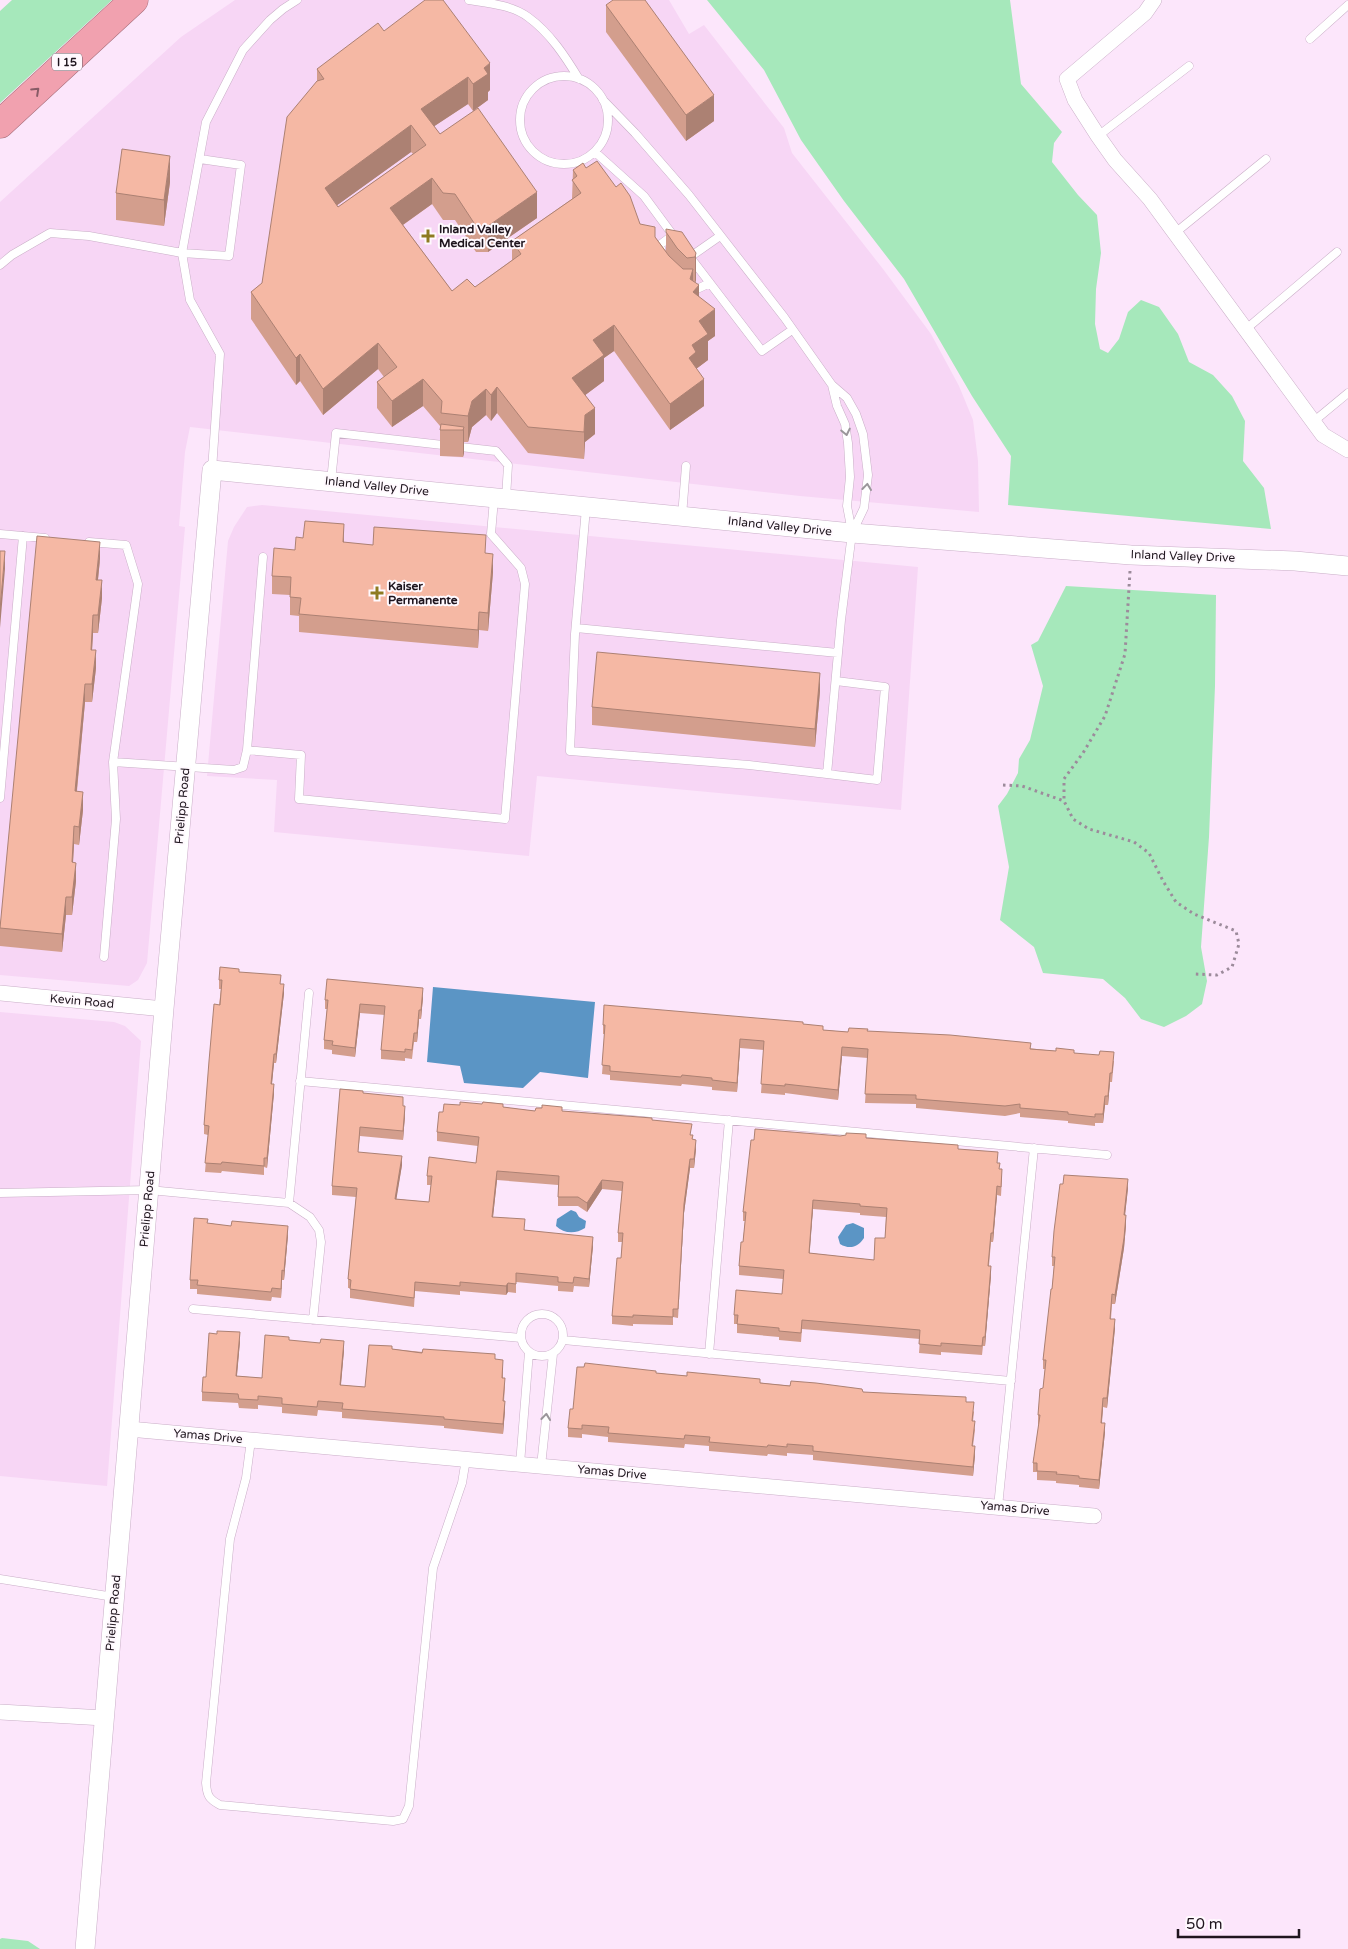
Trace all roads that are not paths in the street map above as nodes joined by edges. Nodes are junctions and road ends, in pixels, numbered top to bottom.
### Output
1 (134, 0) edge
2 (297, 0) edge
3 (469, 0) edge
4 (1154, 0) edge
5 (1348, 5) edge
6 (1310, 39) dead end
7 (1189, 66) dead end
8 (579, 79) junction
9 (603, 100) junction
10 (0, 124) edge
11 (1098, 136) junction
12 (595, 152) junction
13 (200, 159) junction
14 (1266, 159) dead end
15 (1175, 233) junction
16 (673, 235) junction
17 (720, 236) junction
18 (679, 242) edge
19 (685, 250) edge
20 (1337, 252) dead end
21 (182, 253) junction
22 (690, 257) junction
23 (0, 265) edge
24 (665, 266) edge
25 (710, 283) junction
26 (679, 284) edge
27 (792, 330) junction
28 (1245, 330) junction
29 (832, 385) junction
30 (1348, 392) edge
31 (1313, 422) junction
32 (1348, 450) edge
33 (686, 466) dead end
34 (212, 470) junction
35 (331, 481) junction
36 (500, 498) junction
37 (586, 506) junction
38 (682, 516) junction
39 (852, 533) junction
40 (0, 534) edge
41 (23, 536) junction
42 (51, 538) edge
43 (79, 541) edge
44 (263, 557) dead end
45 (1348, 566) edge
46 (576, 628) junction
47 (838, 653) junction
48 (836, 681) junction
49 (3, 727) edge
50 (247, 750) junction
51 (113, 762) junction
52 (186, 768) junction
53 (827, 774) junction
54 (0, 798) edge
55 (104, 957) dead end
56 (0, 993) edge
57 (309, 993) dead end
58 (164, 1009) junction
59 (300, 1081) junction
60 (729, 1120) junction
61 (1034, 1148) junction
62 (1107, 1155) dead end
63 (149, 1190) junction
64 (0, 1194) edge
65 (289, 1203) junction
66 (193, 1309) dead end
67 (313, 1320) junction
68 (521, 1338) junction
69 (563, 1340) junction
70 (529, 1352) junction
71 (553, 1354) junction
72 (709, 1354) junction
73 (1011, 1381) junction
74 (128, 1429) junction
75 (251, 1440) junction
76 (466, 1459) junction
77 (520, 1464) junction
78 (541, 1466) junction
79 (998, 1507) junction
80 (1094, 1516) dead end
81 (0, 1579) edge
82 (114, 1597) junction
83 (0, 1712) edge
84 (104, 1718) junction
85 (86, 1949) edge

10 -> 1 highway, I 15
2 - 13 lane
3 - 8 lane
4 - 11 street
5 - 6 lane
7 - 11 lane
8 - 9 lane
8 - 12 lane
9 - 12 lane
9 - 17 lane
11 - 15 street
12 - 16 lane
13 - 21 lane
13 - 21 lane
14 - 15 lane
15 - 28 street
16 - 18 lane
16 - 24 lane
17 - 22 lane
17 - 27 lane
19 - 22 lane
20 - 28 lane
21 - 23 lane
21 - 34 lane
22 - 25 lane
25 - 26 lane
25 - 27 lane
27 - 29 lane
28 - 31 street
29 -> 39 lane
39 -> 29 lane
30 - 31 lane
31 - 32 street
33 - 38 lane
34 - 35 street, Inland Valley Drive
34 - 52 street, Prielipp Road
35 - 36 street, Inland Valley Drive
35 - 36 lane
36 - 37 street, Inland Valley Drive
36 - 50 lane
37 - 38 street, Inland Valley Drive
37 - 46 lane
38 - 39 street, Inland Valley Drive
39 - 45 street, Inland Valley Drive
39 - 47 lane
40 - 41 lane
41 - 42 lane
41 - 49 lane
43 - 51 lane
44 - 50 lane
46 - 47 lane
46 - 53 lane
47 - 48 lane
48 - 53 lane
48 - 53 lane
49 - 54 lane
50 - 52 lane
51 - 52 lane
51 - 55 lane
52 - 58 street, Prielipp Road
56 - 58 street, Kevin Road
57 - 59 lane
58 - 63 street, Prielipp Road
59 - 60 lane
59 - 65 lane
60 - 61 lane
60 - 72 lane
61 - 62 lane
61 - 73 lane
63 - 64 lane
63 - 65 lane
63 - 74 street, Prielipp Road
65 - 67 lane
66 - 67 lane
67 - 68 lane
68 - 69 lane
68 - 70 lane
69 - 71 lane
69 - 72 lane
70 - 71 lane
70 - 77 lane
78 -> 71 lane
72 - 73 lane
73 - 79 lane
74 - 75 street, Yamas Drive
74 - 82 street, Prielipp Road
75 - 76 street, Yamas Drive
75 - 76 lane
76 - 77 street, Yamas Drive
77 - 78 street, Yamas Drive
78 - 79 street, Yamas Drive
79 - 80 street, Yamas Drive
81 - 82 lane
82 - 84 street, Prielipp Road
83 - 84 street
84 - 85 street, Prielipp Road

